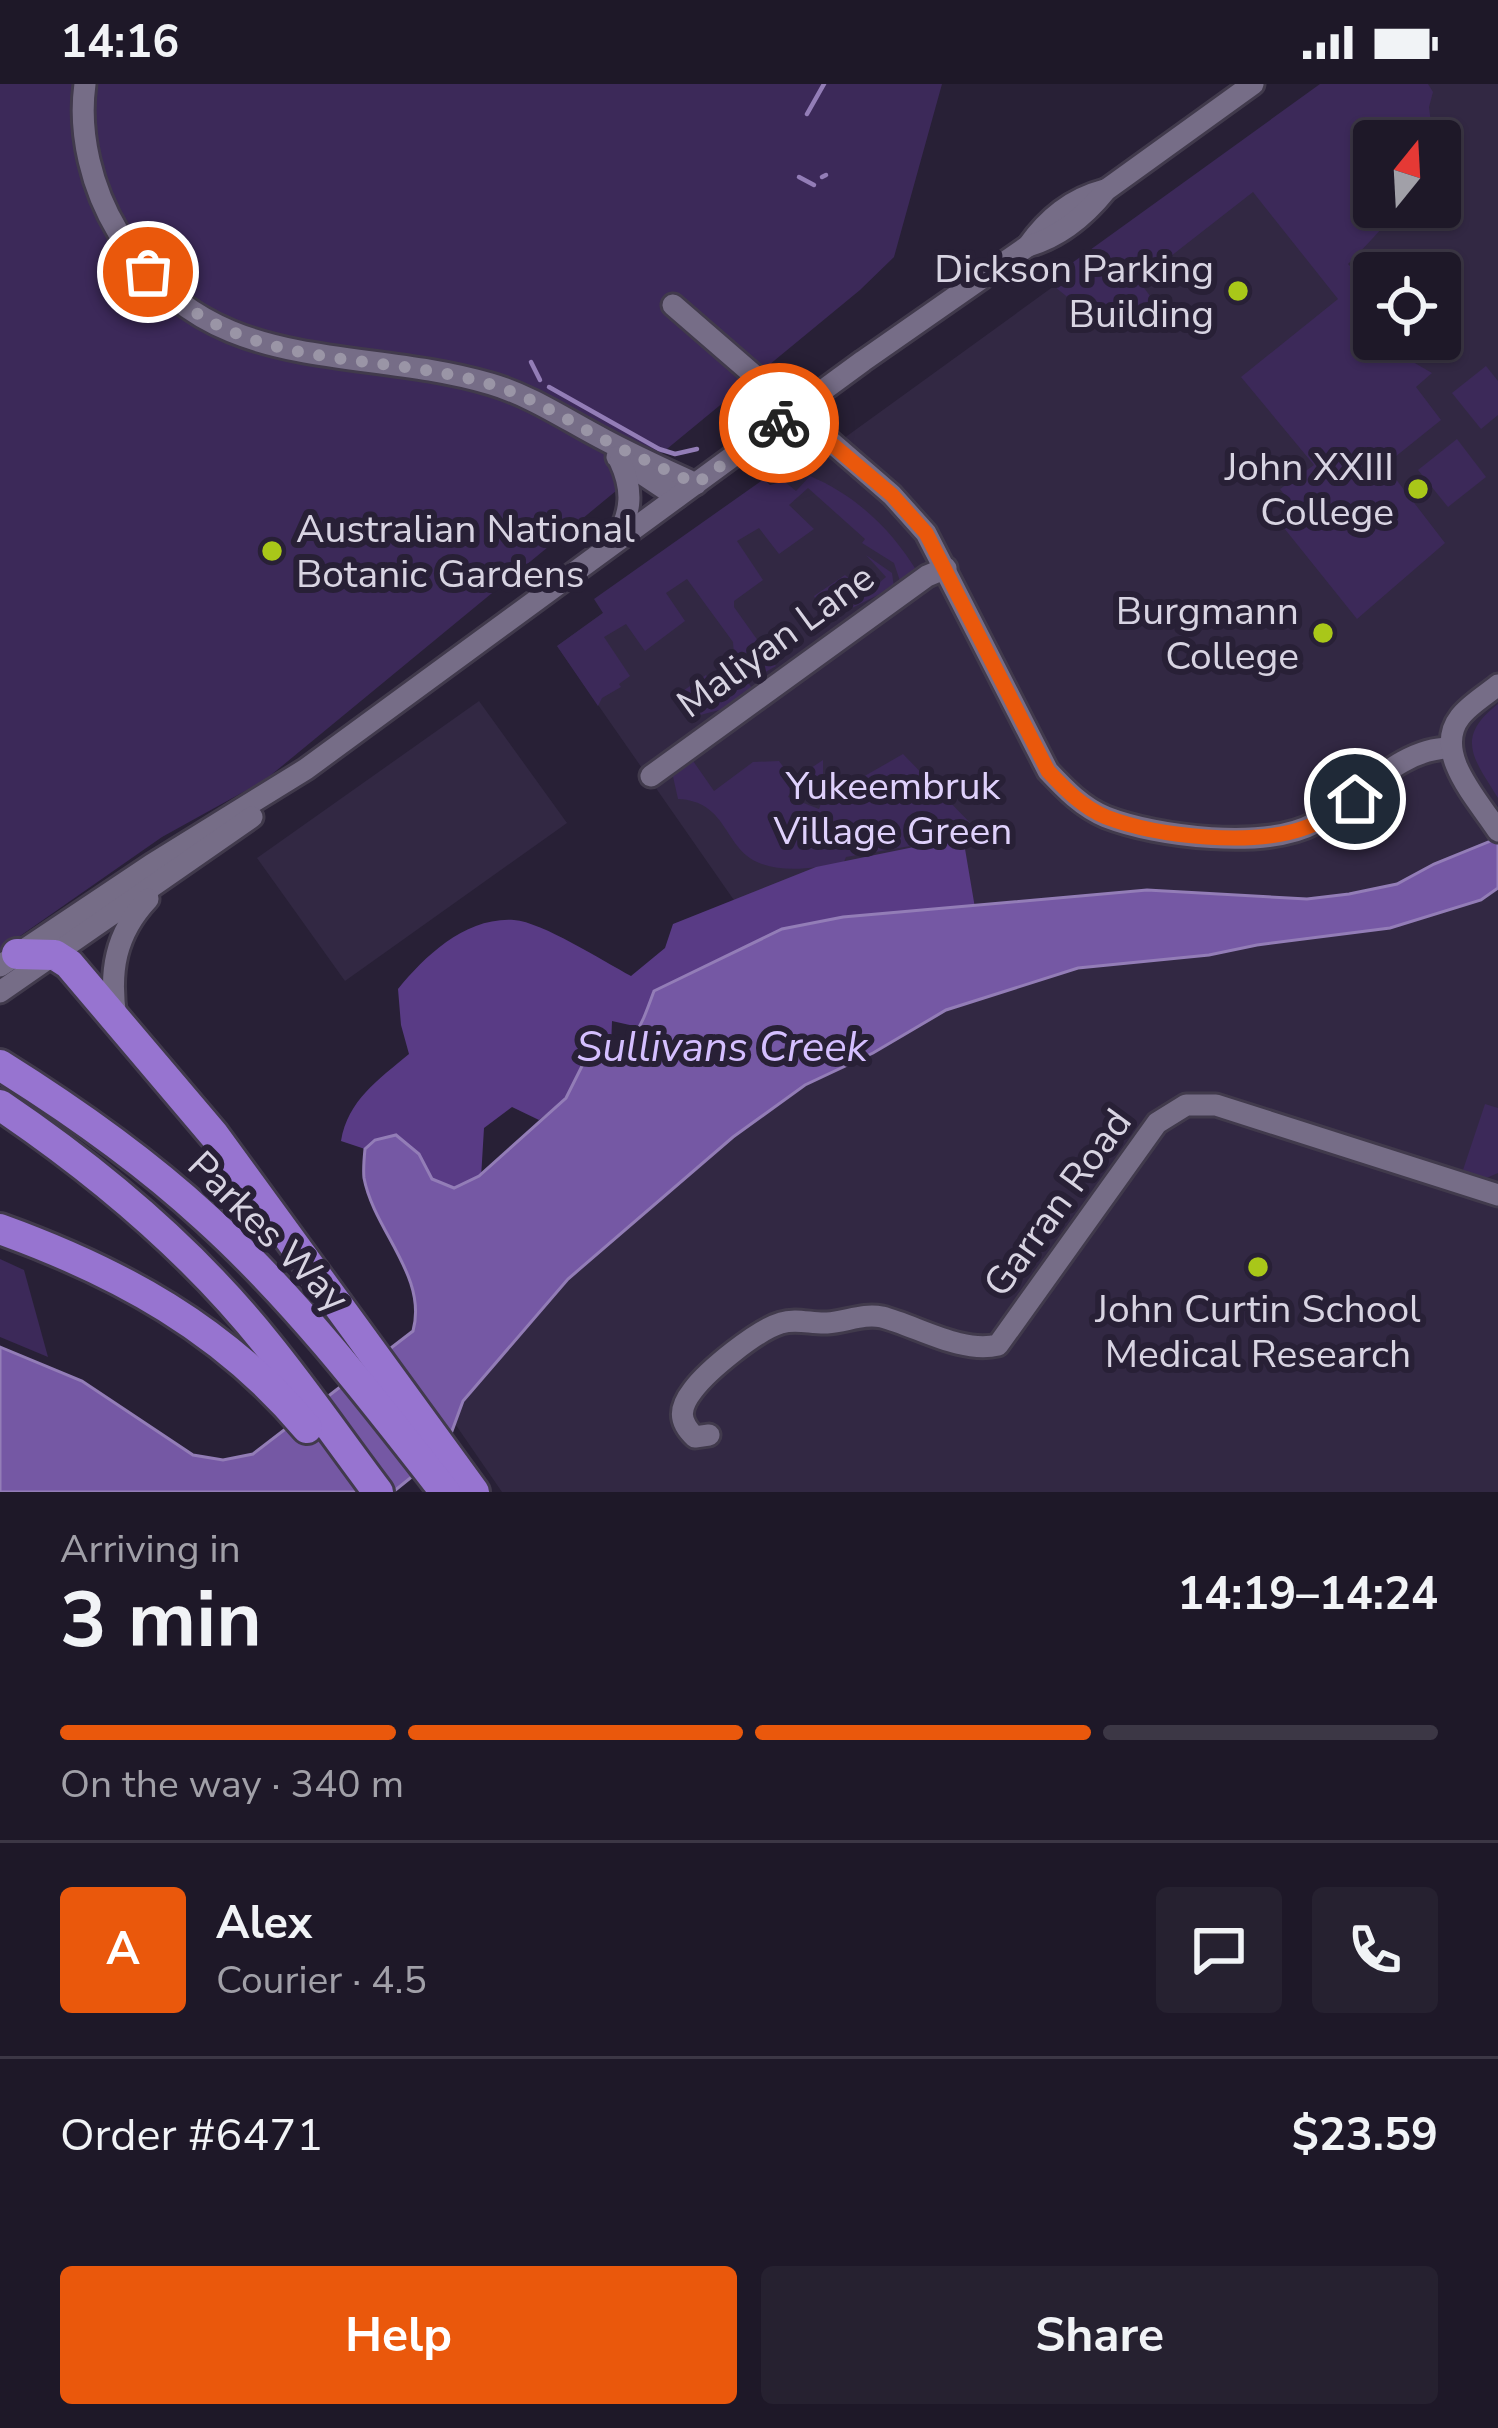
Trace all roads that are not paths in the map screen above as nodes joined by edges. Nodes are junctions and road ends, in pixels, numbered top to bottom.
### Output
1 (85, 84) edge
2 (1253, 84) edge
3 (674, 304) dead end
4 (794, 412) junction
5 (607, 441) junction
6 (620, 461) junction
7 (686, 491) junction
8 (613, 544) junction
9 (946, 568) junction
10 (1489, 692) edge
11 (1450, 748) junction
12 (306, 769) junction
13 (651, 776) dead end
14 (1496, 828) edge
15 (169, 877) junction
16 (55, 955) junction
17 (9, 960) edge
18 (0, 992) edge
19 (116, 1018) junction
20 (0, 1064) edge
21 (0, 1105) edge
22 (1498, 1195) edge
23 (0, 1229) edge
24 (355, 1354) junction
25 (295, 1398) junction
26 (709, 1436) dead end
27 (455, 1486) edge
28 (361, 1492) edge
29 (378, 1492) edge

1 - 5 street
2 - 4 street
3 - 4 street
4 - 7 street
4 - 9 street
5 - 6 street
5 - 7 street
6 - 7 street
6 - 8 street
7 - 8 street
8 - 12 street
9 - 11 street
9 - 13 street, Maliyan Lane
10 - 11 street
11 - 14 street
12 - 15 street
12 - 17 street
15 - 16 street
15 - 19 street
16 - 17 highway
16 - 18 street
16 - 19 highway
19 - 24 highway
20 - 24 highway, Parkes Way
21 - 25 highway, Parkes Way
22 - 26 street, Garran Road
23 - 25 highway
24 - 27 highway, Parkes Way
25 - 28 highway
25 - 29 highway, Parkes Way

